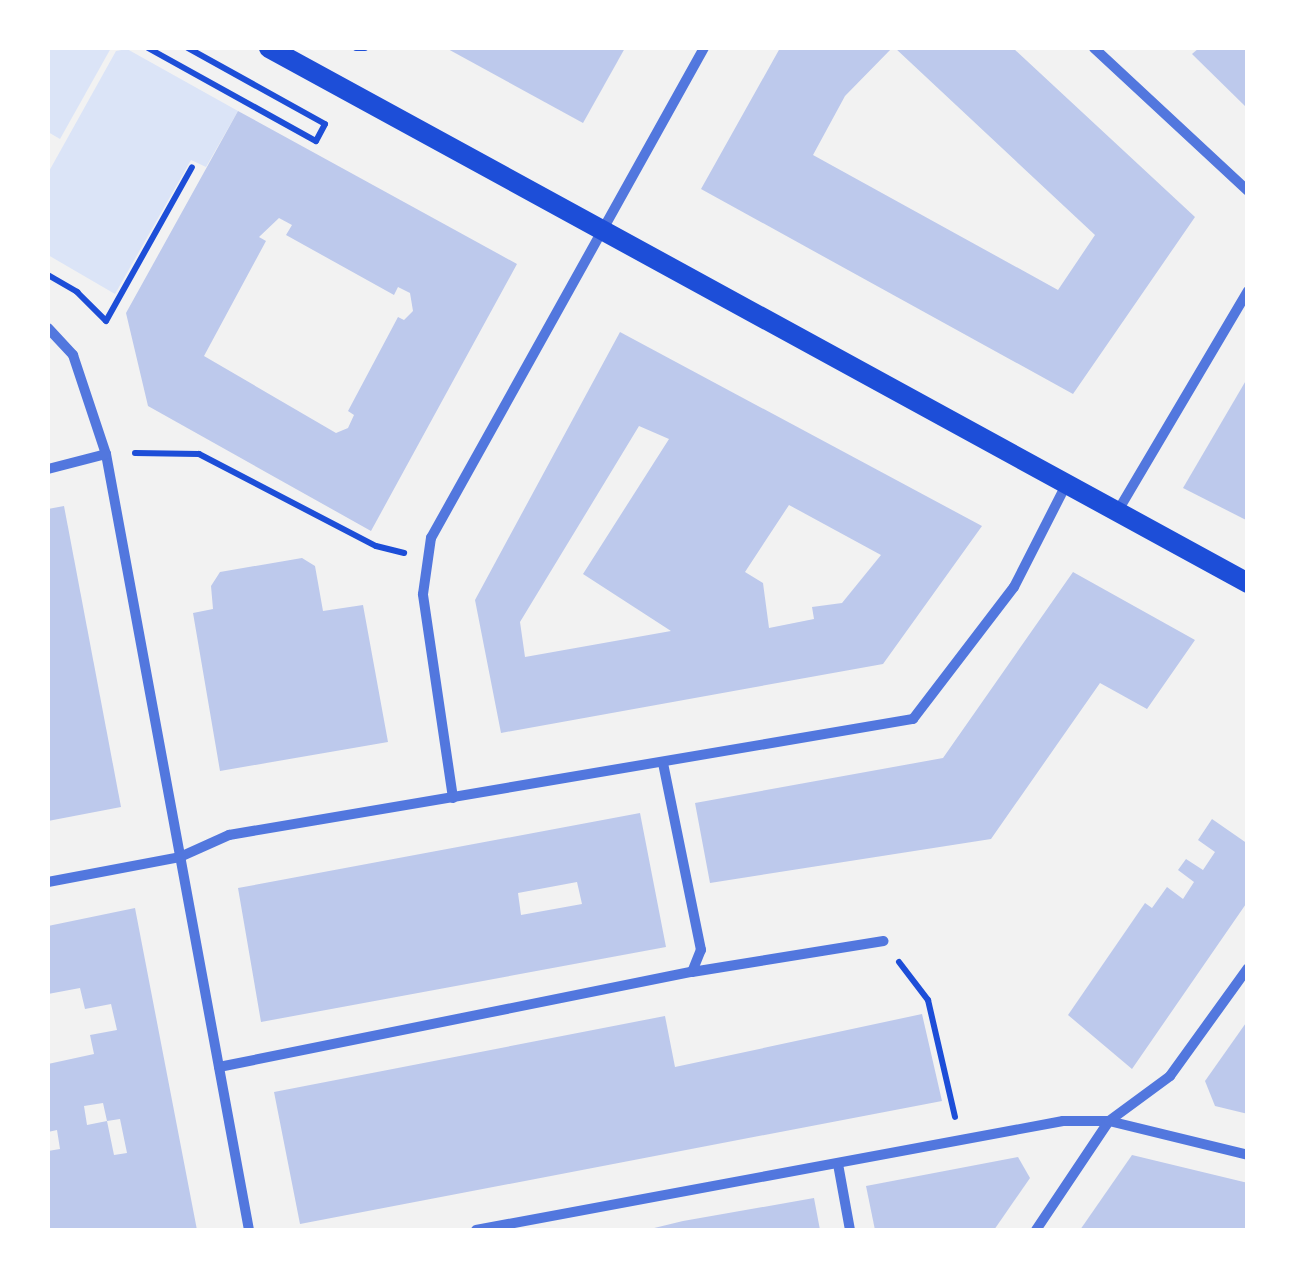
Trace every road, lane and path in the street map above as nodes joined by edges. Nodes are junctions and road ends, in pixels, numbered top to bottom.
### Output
1 (148, 48) edge
2 (188, 48) edge
3 (269, 48) edge
4 (356, 48) edge
5 (365, 48) edge
6 (704, 48) edge
7 (1094, 48) edge
8 (192, 167) dead end
9 (1248, 192) edge
10 (603, 227) junction
11 (48, 274) edge
12 (1248, 290) edge
13 (48, 328) edge
14 (149, 453) dead end
15 (106, 454) junction
16 (48, 468) edge
17 (1065, 487) junction
18 (1116, 514) junction
19 (376, 546) dead end
20 (1248, 584) edge
21 (662, 764) junction
22 (453, 798) junction
23 (180, 857) junction
24 (48, 882) edge
25 (884, 941) joint
26 (1248, 968) edge
27 (692, 972) junction
28 (219, 1068) junction
29 (1109, 1121) junction
30 (960, 1140) junction
31 (1248, 1155) edge
32 (838, 1164) junction
33 (249, 1230) edge
34 (476, 1230) edge
35 (850, 1230) edge
36 (1036, 1230) edge

1 - 2 path
3 - 10 main road
4 - 5 path
6 - 10 street
7 - 9 street
8 - 11 path
10 - 17 main road
10 - 22 street
12 - 18 street
13 - 15 street
14 - 19 path
15 - 16 street
15 - 23 street
17 - 18 main road
17 - 21 street
18 - 20 main road
21 - 22 street
21 - 27 street
22 - 23 street
23 - 24 street
23 - 28 street
25 - 27 street
25 - 30 path
26 - 29 street
27 - 28 street
28 - 33 street
29 - 30 street
29 - 31 street
29 - 36 street
30 - 32 street
32 - 34 street
32 - 35 street

